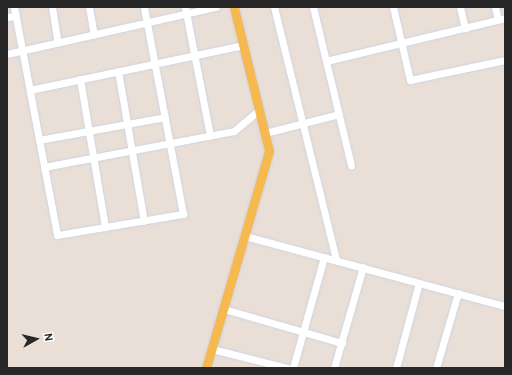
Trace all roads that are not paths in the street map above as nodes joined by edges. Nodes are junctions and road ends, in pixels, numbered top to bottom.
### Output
1 (14, 7) edge
2 (52, 7) edge
3 (89, 7) edge
4 (144, 7) edge
5 (216, 7) edge
6 (234, 7) edge
7 (274, 7) edge
8 (313, 7) edge
9 (394, 7) edge
10 (460, 7) edge
11 (495, 7) edge
12 (185, 10) edge
13 (16, 16) junction
14 (7, 17) edge
15 (502, 19) edge
16 (147, 23) junction
17 (465, 28) junction
18 (94, 35) junction
19 (58, 43) junction
20 (402, 43) junction
21 (243, 45) junction
22 (22, 51) junction
23 (7, 54) edge
24 (194, 55) junction
25 (505, 60) edge
26 (326, 62) junction
27 (154, 64) junction
28 (118, 71) junction
29 (80, 79) junction
30 (30, 90) junction
31 (259, 110) junction
32 (339, 114) junction
33 (165, 117) junction
34 (302, 123) junction
35 (127, 124) junction
36 (88, 131) junction
37 (265, 133) junction
38 (210, 136) junction
39 (39, 140) junction
40 (170, 143) junction
41 (132, 150) junction
42 (93, 158) junction
43 (351, 165) dead end
44 (44, 167) junction
45 (144, 221) junction
46 (105, 227) junction
47 (245, 236) junction
48 (324, 257) junction
49 (336, 260) junction
50 (364, 268) junction
51 (419, 283) junction
52 (458, 293) junction
53 (505, 306) edge
54 (224, 309) junction
55 (303, 332) junction
56 (342, 343) junction
57 (212, 349) junction
58 (206, 368) edge
59 (287, 368) edge
60 (293, 368) edge
61 (334, 368) edge
62 (396, 368) edge
63 (436, 368) edge

1 - 13 street
2 - 19 street
3 - 18 street
4 - 16 street
5 - 12 street
6 - 21 main road
7 - 34 street
8 - 26 street
9 - 20 street
10 - 17 street
11 - 15 street
12 - 16 street
12 - 24 street
13 - 14 street
13 - 22 street
15 - 17 street
16 - 18 street
16 - 27 street
17 - 20 street
18 - 19 street
19 - 22 street
20 - 25 street
20 - 26 street
21 - 24 street
21 - 31 main road
22 - 23 street
22 - 30 street
24 - 27 street
24 - 38 street
26 - 32 street
27 - 28 street
27 - 33 street
28 - 29 street
28 - 35 street
29 - 30 street
29 - 36 street
30 - 39 street
31 - 37 main road
31 - 38 street
32 - 34 street
32 - 43 street
33 - 35 street
33 - 40 street
34 - 37 street
34 - 49 street
35 - 36 street
35 - 41 street
36 - 39 street
36 - 42 street
37 - 47 main road
38 - 40 street
39 - 44 street
40 - 41 street
40 - 45 street
41 - 42 street
41 - 45 street
42 - 44 street
42 - 46 street
44 - 46 street
45 - 46 street
47 - 48 street
47 - 54 main road
48 - 49 street
48 - 55 street
49 - 50 street
50 - 51 street
50 - 56 street
51 - 52 street
51 - 62 street
52 - 53 street
52 - 63 street
54 - 55 street
54 - 57 main road
55 - 56 street
55 - 60 street
56 - 61 street
57 - 58 main road
57 - 59 street

